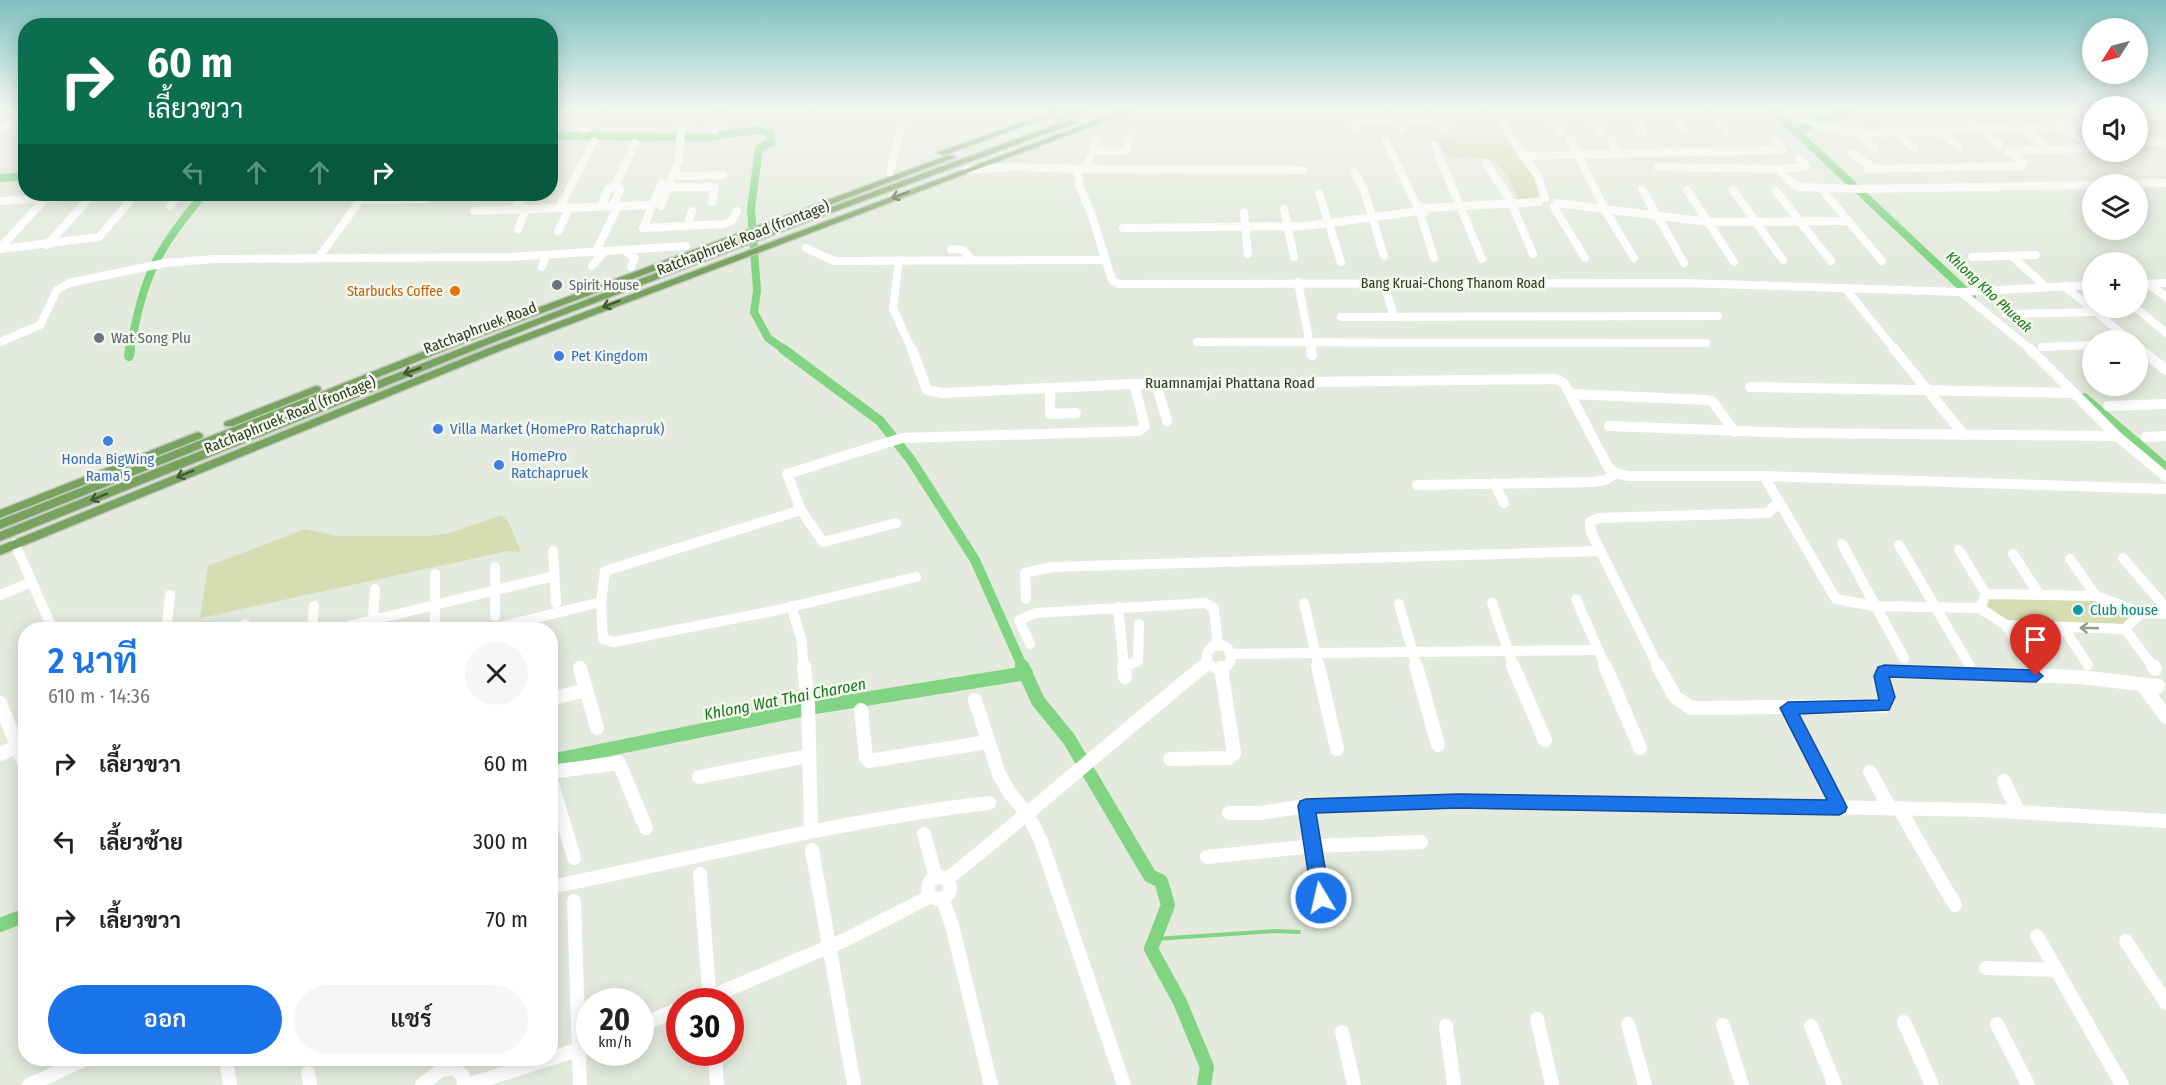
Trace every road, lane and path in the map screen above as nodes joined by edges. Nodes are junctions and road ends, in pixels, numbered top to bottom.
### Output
1 (996, 159) edge
2 (584, 160) edge
3 (627, 160) edge
4 (679, 160) edge
5 (893, 160) edge
6 (924, 160) edge
7 (937, 160) edge
8 (944, 160) edge
9 (964, 160) edge
10 (994, 160) edge
11 (1089, 160) edge
12 (1395, 160) edge
13 (1441, 160) edge
14 (1525, 160) edge
15 (1581, 160) edge
16 (1800, 160) edge
17 (1860, 160) edge
18 (2019, 160) edge
19 (1486, 163) dead end
20 (1016, 167) junction
21 (1658, 167) dead end
22 (921, 168) junction
23 (1086, 168) junction
24 (1074, 169) junction
25 (1778, 169) junction
26 (967, 170) junction
27 (1303, 170) dead end
28 (1353, 171) dead end
29 (890, 172) junction
30 (723, 175) dead end
31 (673, 176) junction
32 (2148, 183) edge
33 (2166, 183) edge
34 (616, 184) junction
35 (665, 185) junction
36 (2082, 185) edge
37 (1642, 189) dead end
38 (1687, 190) dead end
39 (1732, 190) dead end
40 (1776, 191) dead end
41 (1824, 192) dead end
42 (1319, 193) dead end
43 (18, 199) edge
44 (1542, 200) junction
45 (0, 201) edge
46 (44, 201) edge
47 (87, 201) edge
48 (130, 201) edge
49 (174, 201) edge
50 (359, 201) edge
51 (520, 201) edge
52 (712, 202) dead end
53 (657, 205) junction
54 (1512, 205) junction
55 (1556, 205) junction
56 (170, 206) dead end
57 (601, 206) junction
58 (615, 206) junction
59 (1460, 206) junction
60 (560, 207) junction
61 (570, 207) junction
62 (527, 208) junction
63 (514, 209) junction
64 (1284, 209) dead end
65 (1418, 210) junction
66 (1605, 210) junction
67 (474, 211) dead end
68 (692, 211) dead end
69 (737, 211) dead end
70 (1244, 213) dead end
71 (1372, 218) junction
72 (1660, 218) junction
73 (1848, 221) junction
74 (1708, 222) junction
75 (1800, 222) junction
76 (1756, 223) junction
77 (1328, 224) junction
78 (688, 226) junction
79 (1286, 226) junction
80 (1123, 228) dead end
81 (1245, 228) junction
82 (518, 229) dead end
83 (558, 231) dead end
84 (762, 231) junction
85 (741, 239) junction
86 (47, 245) junction
87 (686, 246) junction
88 (806, 248) dead end
89 (0, 249) edge
90 (951, 249) dead end
91 (625, 252) junction
92 (599, 253) junction
93 (1248, 254) dead end
94 (1533, 254) dead end
95 (546, 255) junction
96 (2036, 255) dead end
97 (1384, 256) dead end
98 (2012, 256) junction
99 (1294, 257) dead end
100 (1972, 257) dead end
101 (318, 258) junction
102 (1434, 258) dead end
103 (1585, 258) dead end
104 (1634, 258) dead end
105 (1482, 259) dead end
106 (899, 260) junction
107 (972, 260) junction
108 (1105, 260) junction
109 (1783, 260) dead end
110 (1831, 261) dead end
111 (1882, 261) dead end
112 (1341, 262) dead end
113 (1734, 262) dead end
114 (1684, 264) dead end
115 (592, 266) dead end
116 (542, 267) dead end
117 (631, 267) junction
118 (1298, 282) junction
119 (1384, 283) junction
120 (2166, 283) edge
121 (2148, 284) joint
122 (2082, 285) edge
123 (2064, 286) junction
124 (2046, 287) junction
125 (1845, 288) junction
126 (1966, 292) junction
127 (2166, 297) edge
128 (2082, 301) edge
129 (562, 312) junction
130 (2082, 312) edge
131 (2006, 314) dead end
132 (1718, 316) dead end
133 (1341, 317) dead end
134 (1394, 317) junction
135 (2103, 318) edge
136 (2148, 318) edge
137 (2118, 330) edge
138 (2166, 333) edge
139 (470, 337) junction
140 (0, 342) edge
141 (1197, 342) dead end
142 (1310, 342) junction
143 (1706, 343) dead end
144 (2082, 345) edge
145 (2042, 346) dead end
146 (493, 350) junction
147 (402, 355) junction
148 (1312, 355) dead end
149 (2148, 355) edge
150 (2166, 370) edge
151 (1134, 384) junction
152 (1156, 384) junction
153 (1750, 387) dead end
154 (1050, 388) junction
155 (1926, 391) junction
156 (2072, 393) junction
157 (1570, 394) junction
158 (2166, 404) edge
159 (2108, 406) dead end
160 (1076, 413) dead end
161 (1167, 421) dead end
162 (1609, 426) dead end
163 (1735, 432) junction
164 (1964, 435) junction
165 (2117, 436) junction
166 (2146, 436) dead end
167 (2166, 436) edge
168 (1616, 473) junction
169 (1764, 476) junction
170 (2166, 477) edge
171 (1494, 483) junction
172 (1417, 485) dead end
173 (2166, 489) edge
174 (1504, 502) dead end
175 (1780, 506) junction
176 (801, 510) junction
177 (0, 514) edge
178 (896, 523) dead end
179 (0, 525) edge
180 (0, 537) edge
181 (15, 544) junction
182 (1842, 544) dead end
183 (1899, 545) dead end
184 (0, 550) edge
185 (1959, 550) dead end
186 (553, 551) dead end
187 (1600, 551) junction
188 (2013, 554) dead end
189 (2123, 558) dead end
190 (2070, 559) dead end
191 (495, 567) dead end
192 (435, 574) dead end
193 (554, 576) junction
194 (916, 577) dead end
195 (32, 582) junction
196 (375, 589) dead end
197 (493, 590) junction
198 (1986, 594) junction
199 (2039, 594) junction
200 (0, 595) edge
201 (170, 595) dead end
202 (2096, 596) junction
203 (1026, 599) dead end
204 (1576, 599) dead end
205 (601, 602) junction
206 (556, 603) dead end
207 (1305, 603) dead end
208 (1492, 603) dead end
209 (434, 604) junction
210 (1399, 604) dead end
211 (314, 606) dead end
212 (791, 606) junction
213 (1875, 606) junction
214 (1118, 607) junction
215 (1935, 607) junction
216 (1980, 608) junction
217 (2166, 609) edge
218 (2140, 613) junction
219 (2166, 614) edge
220 (495, 616) dead end
221 (50, 622) edge
222 (167, 622) edge
223 (313, 622) edge
224 (373, 622) edge
225 (379, 622) edge
226 (435, 622) edge
227 (520, 622) edge
228 (1139, 624) dead end
229 (2006, 625) junction
230 (2063, 627) junction
231 (2125, 629) junction
232 (1030, 644) dead end
233 (1218, 646) junction
234 (1597, 650) junction
235 (1507, 652) junction
236 (1232, 654) junction
237 (1317, 654) junction
238 (1413, 654) junction
239 (1904, 658) dead end
240 (1208, 663) junction
241 (2088, 665) dead end
242 (1970, 666) dead end
243 (2032, 667) dead end
244 (580, 668) dead end
245 (1221, 668) junction
246 (2155, 669) dead end
247 (2142, 684) junction
248 (2158, 686) dead end
249 (586, 690) junction
250 (558, 697) edge
251 (975, 700) dead end
252 (0, 703) edge
253 (1788, 708) junction
254 (861, 711) dead end
255 (2166, 717) edge
256 (597, 728) dead end
257 (18, 737) edge
258 (1545, 740) dead end
259 (988, 741) junction
260 (1438, 744) dead end
261 (18, 747) edge
262 (1640, 748) dead end
263 (1337, 749) dead end
264 (0, 754) edge
265 (808, 756) junction
266 (1170, 759) dead end
267 (558, 771) edge
268 (1870, 772) dead end
269 (699, 777) dead end
270 (2004, 781) dead end
271 (989, 802) dead end
272 (558, 804) edge
273 (1306, 806) junction
274 (1839, 807) junction
275 (1895, 809) junction
276 (2018, 812) junction
277 (1229, 813) dead end
278 (1028, 814) junction
279 (2166, 820) edge
280 (646, 828) dead end
281 (811, 830) junction
282 (924, 834) dead end
283 (1421, 842) dead end
284 (1313, 846) junction
285 (812, 850) dead end
286 (1207, 856) dead end
287 (574, 858) dead end
288 (700, 874) dead end
289 (941, 878) junction
290 (558, 885) edge
291 (936, 897) junction
292 (1321, 898) dead end
293 (574, 901) dead end
294 (1955, 905) dead end
295 (2037, 936) dead end
296 (2126, 941) dead end
297 (831, 946) junction
298 (1986, 968) dead end
299 (2057, 970) junction
300 (581, 988) edge
301 (705, 988) edge
302 (734, 988) edge
303 (2166, 1003) edge
304 (1537, 1019) dead end
305 (1904, 1022) dead end
306 (1628, 1023) dead end
307 (1997, 1024) dead end
308 (1723, 1025) dead end
309 (1446, 1026) dead end
310 (1811, 1026) dead end
311 (1342, 1032) dead end
312 (576, 1051) edge
313 (558, 1056) edge
314 (71, 1066) edge
315 (227, 1066) edge
316 (441, 1066) edge
317 (451, 1066) edge
318 (527, 1066) edge
319 (583, 1066) edge
320 (716, 1066) edge
321 (29, 1085) edge
322 (230, 1085) edge
323 (422, 1085) edge
324 (466, 1085) edge
325 (580, 1085) edge
326 (717, 1085) edge
327 (854, 1085) edge
328 (991, 1085) edge
329 (1124, 1085) edge
330 (1354, 1085) edge
331 (1454, 1085) edge
332 (1552, 1085) edge
333 (1645, 1085) edge
334 (1742, 1085) edge
335 (1835, 1085) edge
336 (1932, 1085) edge
337 (2028, 1085) edge
338 (2122, 1085) edge

1 - 20 street
2 - 60 street
3 - 34 street
4 - 31 street
5 - 29 street
6 - 29 main road, Ratchaphruek Road (frontage)
7 - 22 main road
8 - 22 main road, Ratchaphruek Road
9 - 84 main road, Ratchaphruek Road
10 - 26 main road, Ratchaphruek Road (frontage)
11 - 23 street
12 - 65 street
13 - 59 street
14 - 44 street
15 - 66 street
16 - 25 street
17 - 18 street
19 - 54 street
20 - 24 street
20 - 26 street
21 - 25 street
22 - 84 main road, Ratchaphruek Road
23 - 24 street
23 - 27 street
24 - 108 street, Bang Kruai-Chong Thanom Road
25 - 36 street
26 -> 84 main road, Ratchaphruek Road (frontage)
28 - 71 street
29 - 84 main road, Ratchaphruek Road (frontage)
30 - 31 street
31 - 35 street
32 - 33 street
34 - 57 street
34 - 58 street
35 - 52 street
35 - 53 street
37 - 72 street
38 - 74 street
39 - 76 street
40 - 75 street
41 - 73 street
42 - 77 street
43 - 45 street
44 - 54 street
44 - 55 street
46 - 89 street
47 - 86 street
48 - 86 street
49 - 56 street
50 - 101 street
51 - 63 street
53 - 58 street
53 - 78 street
54 - 59 street
54 - 94 street
55 - 66 street
55 - 103 street
57 - 58 street
57 - 61 street
58 - 92 street
59 - 65 street
59 - 105 street
60 - 61 street
60 - 62 street
61 - 83 street
62 - 63 street
62 - 82 street
63 - 67 street
64 - 79 street
65 - 71 street
65 - 102 street
66 - 72 street
66 - 104 street
68 - 78 street
69 - 78 street
70 - 81 street
71 - 77 street
71 - 97 street
72 - 74 street
72 - 114 street
73 - 75 street
73 - 111 street
74 - 76 street
74 - 113 street
75 - 76 street
75 - 110 street
76 - 109 street
77 - 79 street
77 - 112 street
79 - 81 street
79 - 99 street
80 - 81 street
81 - 93 street
84 - 85 main road, Ratchaphruek Road (frontage)
84 - 85 main road, Ratchaphruek Road
85 - 87 main road, Ratchaphruek Road (frontage)
85 - 129 main road, Ratchaphruek Road
85 - 139 main road, Ratchaphruek Road
85 -> 146 main road, Ratchaphruek Road (frontage)
86 - 89 street
87 - 91 street
87 - 117 main road, Ratchaphruek Road (frontage)
88 - 106 street
90 - 107 street
91 - 92 street
91 - 117 street
92 - 95 street
92 - 115 street
95 - 101 street
95 - 116 street
96 - 98 street
98 - 100 street
98 - 124 street
101 - 140 street
106 - 107 street
106 - 154 street, Ruamnamjai Phattana Road
107 - 108 street
108 - 118 street, Bang Kruai-Chong Thanom Road
117 - 147 main road, Ratchaphruek Road (frontage)
118 - 119 street, Bang Kruai-Chong Thanom Road
118 - 142 street
119 - 125 street, Bang Kruai-Chong Thanom Road
119 - 134 street
120 - 121 street
121 - 127 street
122 - 123 street, Bang Kruai-Chong Thanom Road
123 - 124 street, Bang Kruai-Chong Thanom Road
123 - 128 street
124 - 126 street, Bang Kruai-Chong Thanom Road
125 - 126 street, Bang Kruai-Chong Thanom Road
125 - 155 street
126 - 156 street
129 - 146 main road
129 -> 180 main road, Ratchaphruek Road
130 - 131 street
132 - 134 street
133 - 134 street
135 - 137 street
136 - 138 street
139 - 147 main road
139 - 179 main road, Ratchaphruek Road
141 - 142 street
142 - 143 street
142 - 148 street
144 - 145 street
146 -> 181 main road, Ratchaphruek Road (frontage)
147 - 177 main road, Ratchaphruek Road (frontage)
149 - 150 street
151 - 152 street, Ruamnamjai Phattana Road
151 - 154 street, Ruamnamjai Phattana Road
151 - 176 street
152 - 157 street, Ruamnamjai Phattana Road
152 - 161 street
153 - 155 street
154 - 160 street
155 - 156 street
155 - 164 street
156 - 165 street
157 - 163 street
157 - 168 street, Ruamnamjai Phattana Road
158 - 159 street
162 - 163 street
163 - 164 street
164 - 165 street
165 - 170 street
166 - 167 street
168 - 169 street
168 - 171 street
169 - 173 street
169 - 175 street
171 - 172 street
171 - 174 street
175 - 187 street
175 - 213 street
176 - 178 street
176 - 205 street
181 - 184 main road, Ratchaphruek Road (frontage)
181 - 195 street
182 - 213 street
183 - 215 street
185 - 198 street
186 - 193 street
187 - 203 street
187 - 253 street
188 - 199 street
189 - 217 street
190 - 202 street
191 - 197 street
192 - 209 street
193 - 197 street
193 - 206 street
194 - 212 street
195 - 200 street
195 - 221 street
196 - 224 street
197 - 209 street
197 - 220 street
198 - 199 street
198 - 216 street
199 - 202 street
201 - 222 street
202 - 218 street
204 - 234 street
205 - 212 street
205 - 227 street
207 - 237 street
208 - 235 street
209 - 225 street
209 - 226 street
210 - 238 street
211 - 223 street
212 - 265 street
213 - 215 street
213 - 239 street
214 - 228 street
214 - 232 street
214 - 233 street
215 - 216 street
215 - 242 street
216 - 229 street
218 - 219 street
218 - 231 street
229 - 230 street
229 - 243 street
231 -> 230 street
230 - 241 street
231 - 246 street
233 - 236 street
233 - 240 street
234 - 235 street
234 - 262 street
235 - 238 street
235 - 258 street
236 - 237 street
236 - 245 street
237 - 238 street
237 - 263 street
238 - 260 street
240 - 245 street
240 - 278 street
244 - 249 street
245 - 266 street
247 - 248 street
247 - 253 street
247 - 255 street
249 - 250 street
249 - 256 street
251 - 259 street
252 - 257 street
253 - 274 street
254 - 259 street
259 - 278 street
261 - 264 street
265 - 269 street
265 - 281 street
267 - 280 street
268 - 275 street
270 - 276 street
271 - 281 street
272 - 287 street
273 - 274 street
273 - 277 street
273 - 284 street
274 - 275 street
275 - 276 street
275 - 294 street
276 - 279 street
278 - 289 street
278 - 329 street
281 - 290 street
282 - 289 street
283 - 284 street
284 - 286 street
284 - 292 street
285 - 297 street
288 - 301 street
289 - 291 street
291 - 297 street
291 - 328 street
293 - 300 street
295 - 299 street
296 - 303 street
297 - 302 street
297 - 327 street
298 - 299 street
299 - 338 street
304 - 332 street
305 - 336 street
306 - 333 street
307 - 337 street
308 - 334 street
309 - 331 street
310 - 335 street
311 - 330 street
312 - 313 street
314 - 321 street
315 - 322 street
316 - 323 street
317 - 324 street
318 - 324 street
319 - 325 street
320 - 326 street

